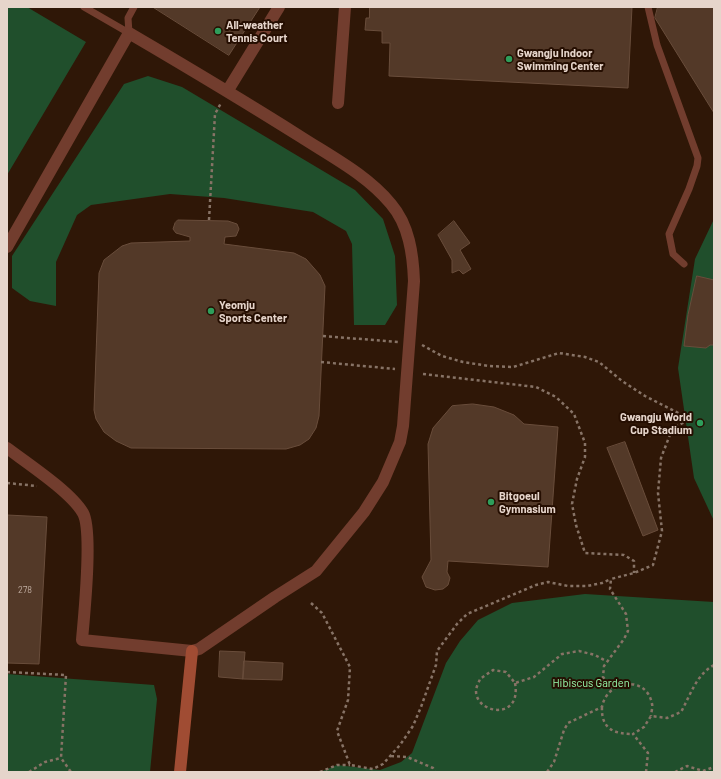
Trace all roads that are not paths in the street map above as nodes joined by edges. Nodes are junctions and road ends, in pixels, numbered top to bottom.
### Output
1 (84, 7) edge
2 (134, 7) edge
3 (280, 7) edge
4 (345, 7) edge
5 (648, 7) edge
6 (129, 33) junction
7 (228, 90) junction
8 (338, 103) dead end
9 (7, 247) edge
10 (684, 264) dead end
11 (7, 448) edge
12 (192, 651) junction
13 (180, 772) edge

1 - 6 lane
2 - 6 lane
3 - 7 street
4 - 8 street
5 - 10 lane
6 - 7 street
6 - 9 street
7 - 12 street
11 - 12 street
12 - 13 street

